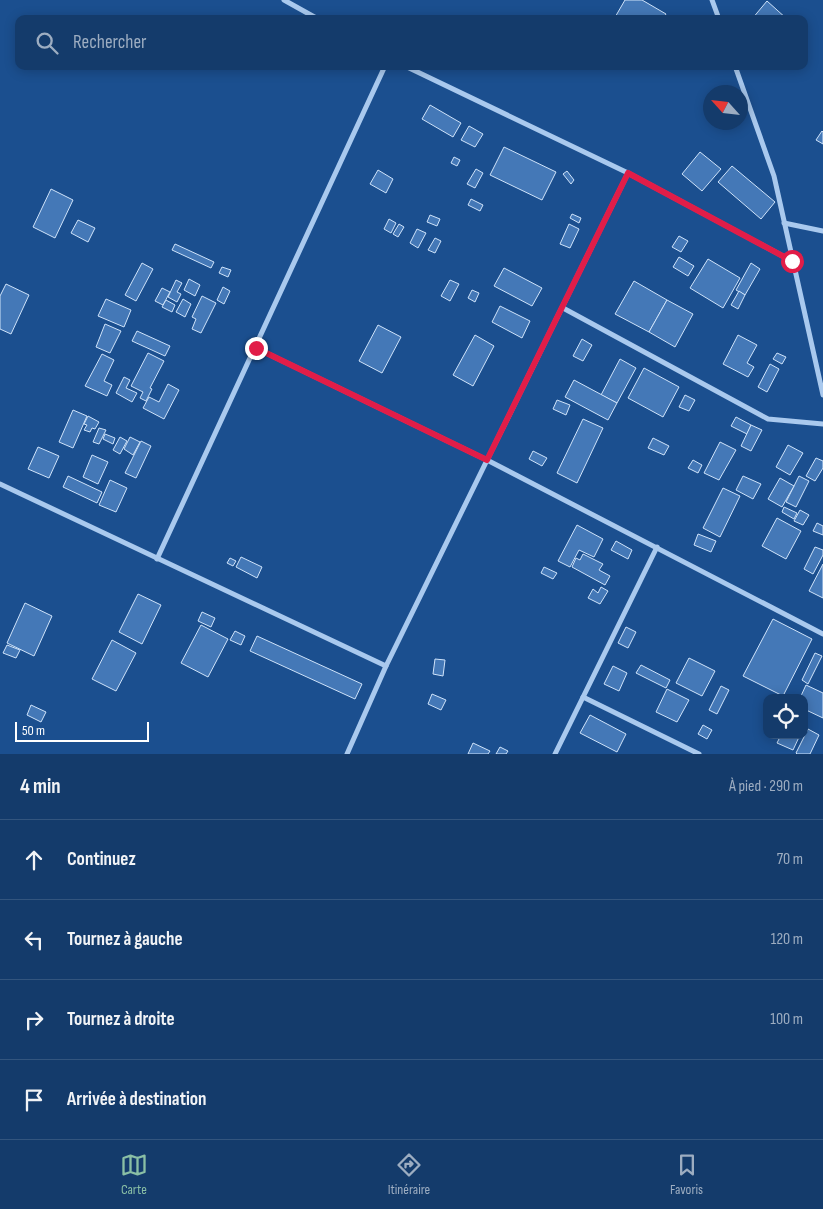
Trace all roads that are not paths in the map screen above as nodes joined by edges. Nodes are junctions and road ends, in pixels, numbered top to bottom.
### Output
1 (284, 0) edge
2 (712, 0) edge
3 (311, 15) edge
4 (718, 15) edge
5 (383, 70) edge
6 (413, 70) edge
7 (737, 70) edge
8 (628, 173) junction
9 (784, 223) junction
10 (823, 231) edge
11 (792, 261) junction
12 (563, 308) junction
13 (256, 348) junction
14 (823, 395) edge
15 (823, 424) edge
16 (487, 460) junction
17 (0, 484) edge
18 (657, 547) junction
19 (156, 559) junction
20 (823, 634) edge
21 (386, 666) junction
22 (583, 697) junction
23 (347, 754) edge
24 (555, 754) edge
25 (698, 754) edge

1 - 3 street
2 - 4 street
5 - 13 street
6 - 8 street
7 - 9 street
8 - 11 street
8 - 12 street
9 - 10 street
9 - 11 street
11 - 14 street
12 - 15 street
12 - 16 street
13 - 16 street
13 - 19 street
16 - 18 street
16 - 21 street
17 - 19 street
18 - 20 street
18 - 22 street
19 - 21 street
21 - 23 street
22 - 24 street
22 - 25 street

